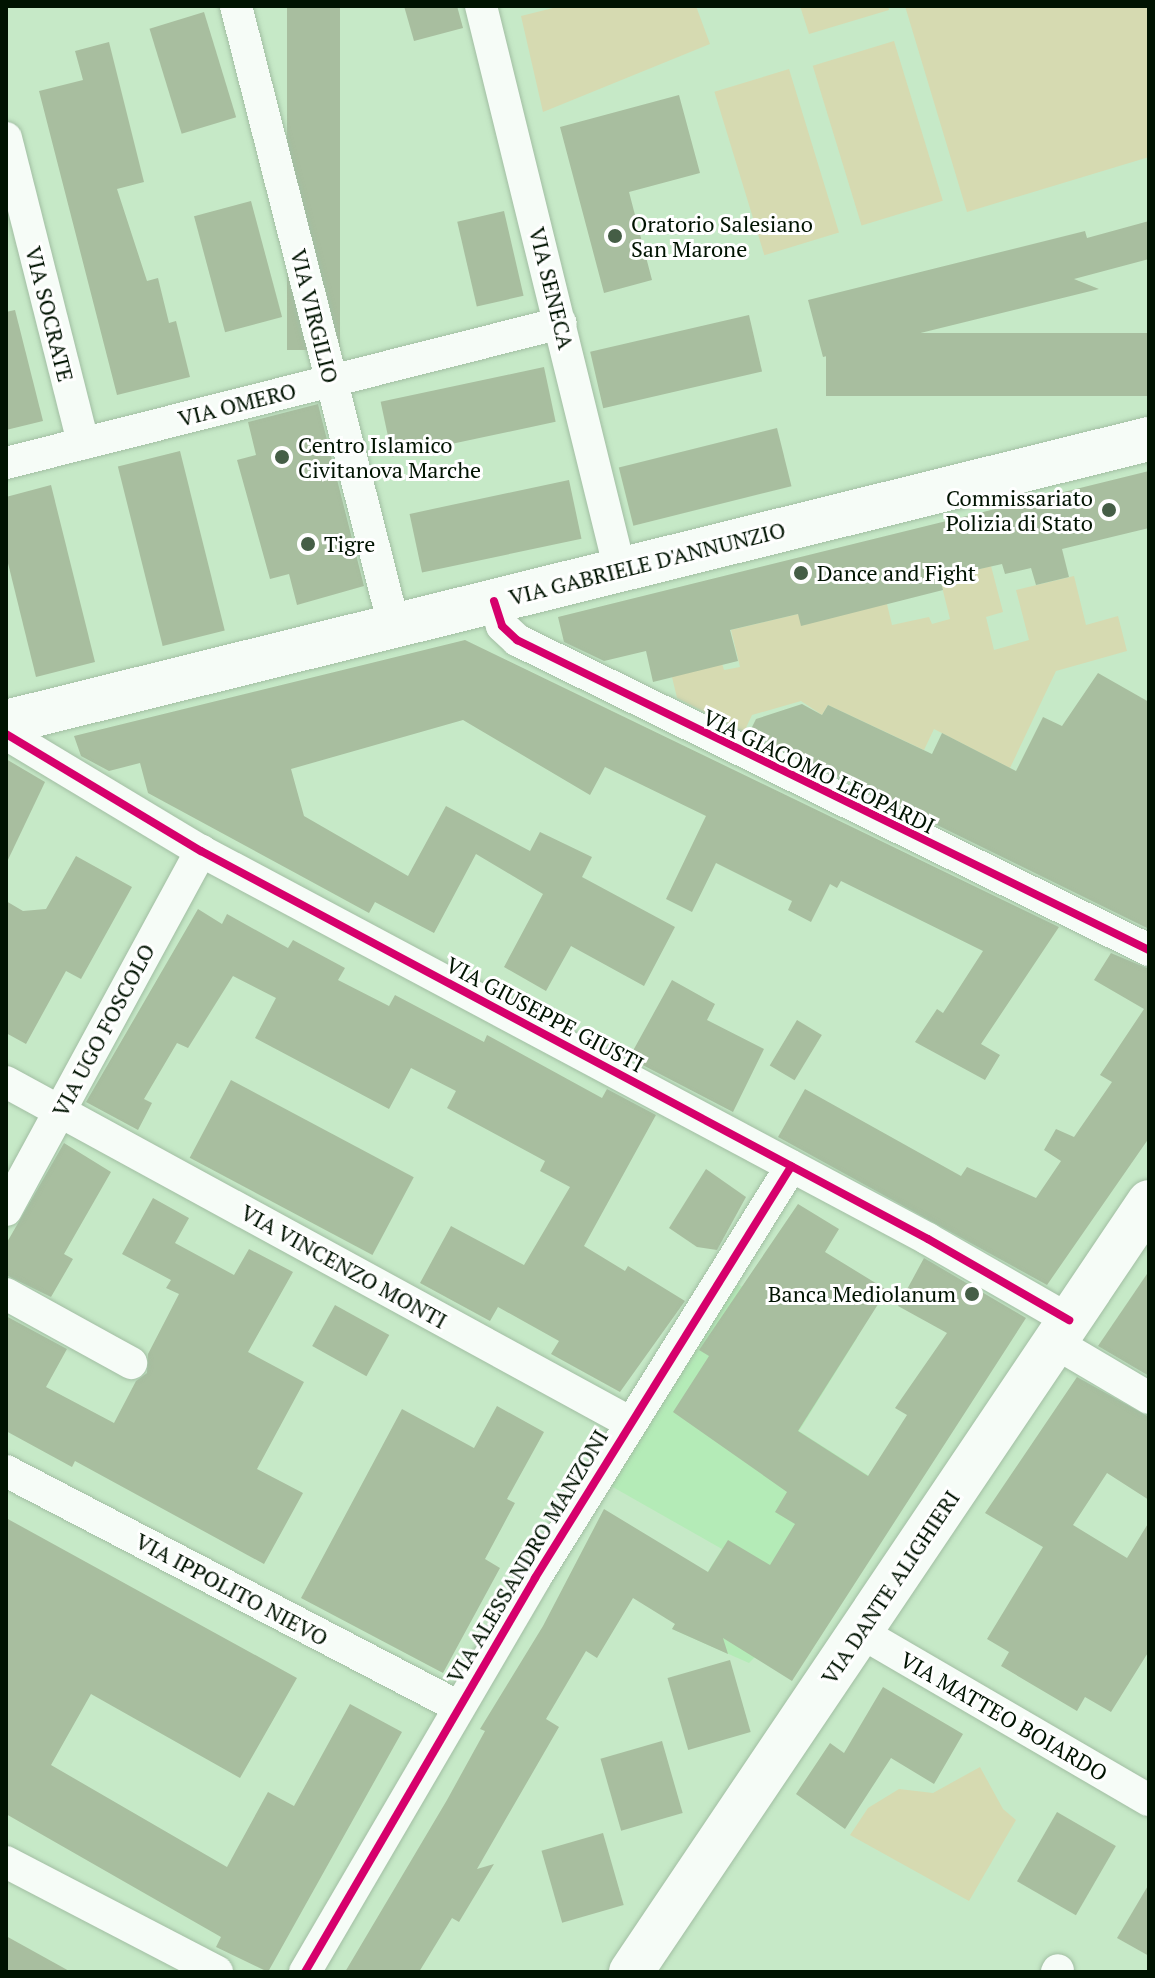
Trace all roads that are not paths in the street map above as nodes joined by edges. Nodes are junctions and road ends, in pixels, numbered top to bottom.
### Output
1 (236, 6) edge
2 (481, 6) edge
3 (6, 138) edge
4 (561, 323) junction
5 (332, 381) junction
6 (1149, 439) edge
7 (83, 443) junction
8 (6, 463) edge
9 (620, 570) junction
10 (494, 601) junction
11 (394, 626) junction
12 (20, 732) edge
13 (201, 851) junction
14 (1149, 950) edge
15 (6, 1082) edge
16 (59, 1111) junction
17 (791, 1166) junction
18 (1149, 1202) edge
19 (6, 1210) edge
20 (6, 1294) edge
21 (1062, 1331) junction
22 (131, 1363) dead end
23 (1149, 1398) edge
24 (629, 1422) junction
25 (6, 1471) edge
26 (860, 1632) junction
27 (457, 1706) junction
28 (1149, 1800) edge
29 (6, 1862) edge
30 (217, 1972) edge
31 (305, 1972) edge
32 (631, 1972) edge

1 - 5 street, VIA VIRGILIO
2 - 4 street, VIA SENECA
3 - 7 street, VIA SOCRATE
4 - 5 street, VIA OMERO
4 - 9 street, VIA SENECA
5 - 7 street, VIA OMERO
5 - 11 street, VIA VIRGILIO
6 - 9 main road, VIA GABRIELE D'ANNUNZIO
7 - 8 street, VIA OMERO
9 - 10 main road, VIA GABRIELE D'ANNUNZIO
10 - 11 main road, VIA GABRIELE D'ANNUNZIO
10 - 14 street, VIA GIACOMO LEOPARDI
11 - 12 main road, VIA GABRIELE D'ANNUNZIO
12 - 13 street, VIA GIUSEPPE GIUSTI
13 - 16 street, VIA UGO FOSCOLO
13 - 17 street, VIA GIUSEPPE GIUSTI
15 - 16 street, VIA VINCENZO MONTI
16 - 19 street, VIA UGO FOSCOLO
16 - 24 street, VIA VINCENZO MONTI
17 - 21 street, VIA GIUSEPPE GIUSTI
17 - 24 street, VIA ALESSANDRO MANZONI
18 - 21 main road, VIA DANTE ALIGHIERI
20 - 22 street
21 - 23 street, VIA GIUSEPPE GIUSTI
21 - 26 main road, VIA DANTE ALIGHIERI
24 - 27 street, VIA ALESSANDRO MANZONI
25 - 27 street, VIA IPPOLITO NIEVO
26 - 28 street, VIA MATTEO BOIARDO
26 - 32 main road, VIA DANTE ALIGHIERI
27 - 31 street, VIA ALESSANDRO MANZONI
29 - 30 street

